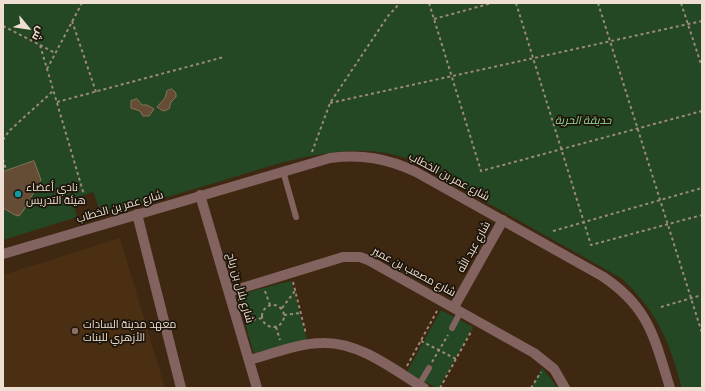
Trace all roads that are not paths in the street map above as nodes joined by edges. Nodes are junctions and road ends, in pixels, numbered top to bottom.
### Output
1 (283, 171) junction
2 (200, 196) junction
3 (137, 214) junction
4 (296, 217) dead end
5 (503, 220) junction
6 (3, 254) edge
7 (229, 292) junction
8 (458, 309) junction
9 (452, 328) road end
10 (249, 360) junction
11 (429, 368) road end
12 (422, 386) edge
13 (181, 388) edge
14 (257, 388) edge
15 (566, 388) edge
16 (670, 388) edge

1 - 2 street, شارع عمر بن الخطاب
1 - 4 lane
1 - 5 street, شارع عمر بن الخطاب
2 - 3 street, شارع عمر بن الخطاب
2 - 7 street, شارع بلال بن رباح
3 - 6 street, شارع عمر بن الخطاب
3 - 13 street
5 - 8 street, شارع عبد الله
5 - 16 street, شارع عمر بن الخطاب
7 - 8 street, شارع مصعب بن عمير
7 - 10 street, شارع بلال بن رباح
8 - 9 lane
8 - 15 street, شارع مصعب بن عمير
10 - 12 street
10 - 14 street, شارع بلال بن رباح
11 - 12 lane

